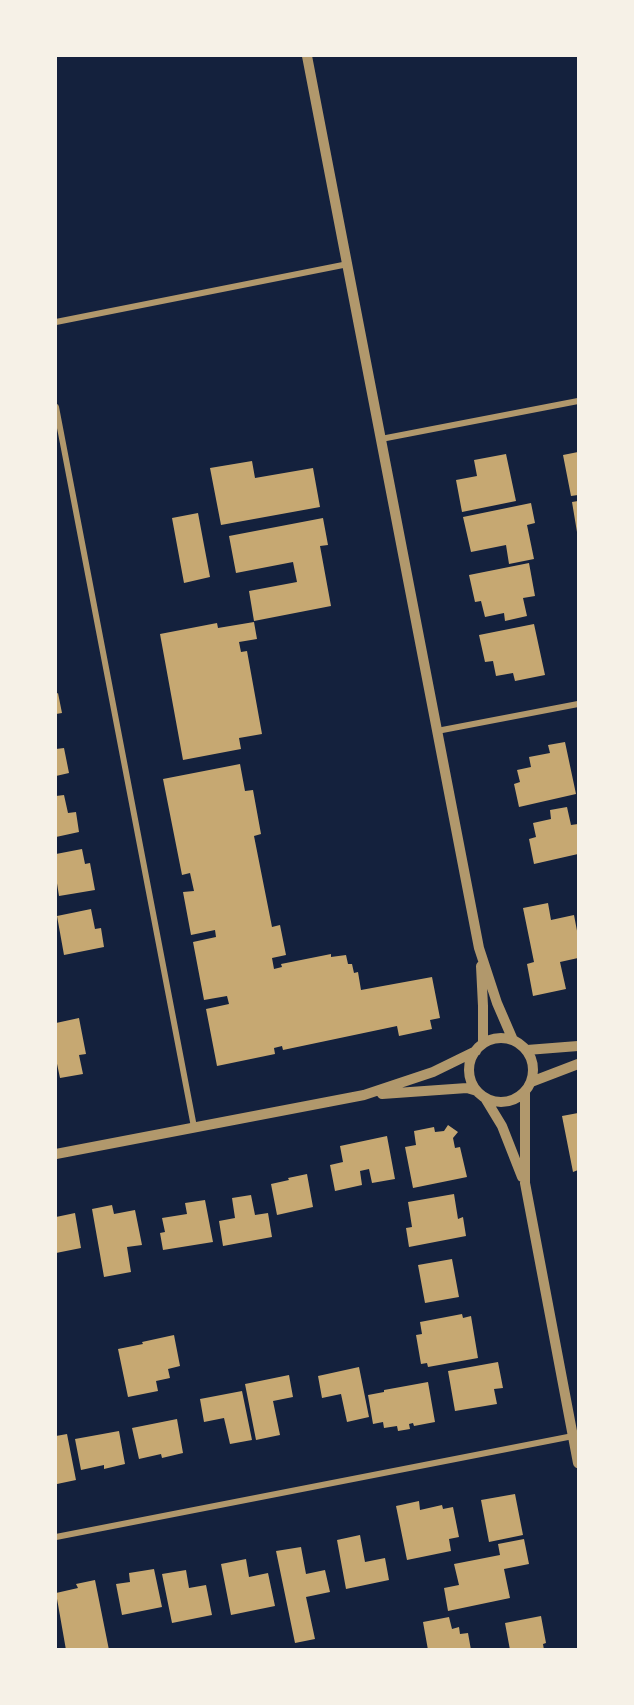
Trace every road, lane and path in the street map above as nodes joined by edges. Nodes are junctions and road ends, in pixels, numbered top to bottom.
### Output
1 (307, 56) edge
2 (348, 264) junction
3 (56, 322) edge
4 (579, 401) edge
5 (56, 407) edge
6 (381, 439) junction
7 (579, 704) edge
8 (437, 731) junction
9 (480, 948) junction
10 (513, 1040) junction
11 (579, 1046) edge
12 (479, 1047) junction
13 (527, 1050) junction
14 (579, 1064) edge
15 (528, 1087) junction
16 (481, 1094) junction
17 (364, 1095) junction
18 (194, 1127) junction
19 (56, 1154) edge
20 (525, 1183) junction
21 (573, 1436) junction
22 (579, 1463) edge
23 (56, 1537) edge

1 - 2 street
2 - 3 street
2 - 6 street
4 - 6 street
5 - 18 street
6 - 8 street
7 - 8 street
8 - 9 street
9 - 10 street
9 - 12 street
10 - 12 street
10 - 13 street
11 - 13 street
12 - 16 street
12 - 17 street
13 - 15 street
14 - 15 street
15 - 16 street
15 - 20 street
16 - 17 street
16 - 20 street
17 - 18 street
18 - 19 street
20 - 21 street
21 - 22 street
21 - 23 street

